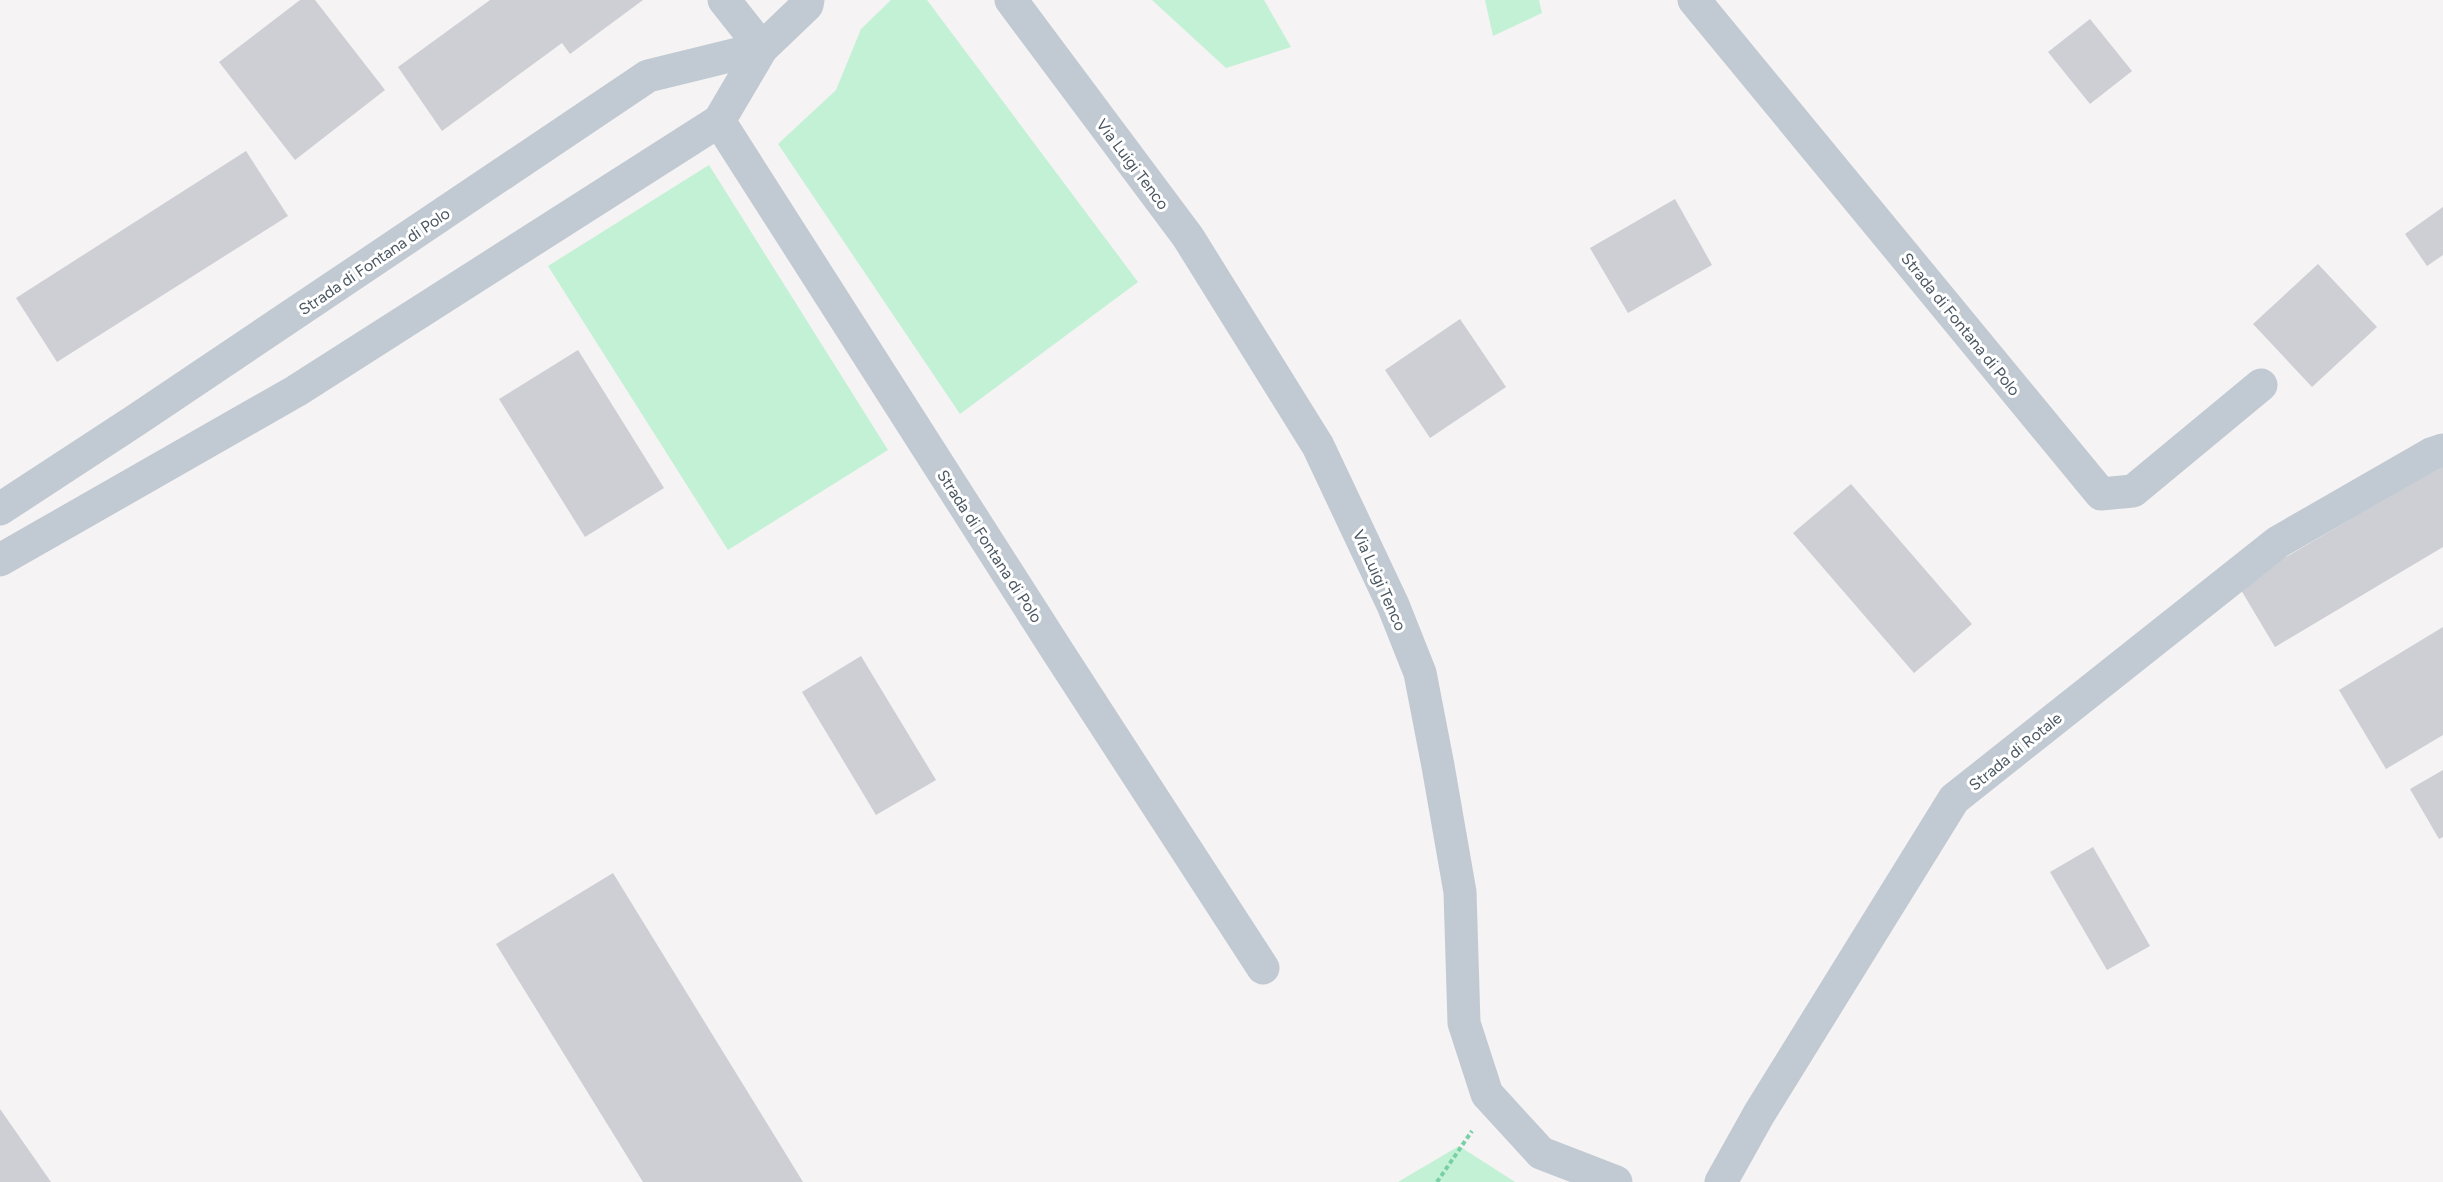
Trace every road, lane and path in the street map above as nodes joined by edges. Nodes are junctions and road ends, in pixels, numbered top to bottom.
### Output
1 (724, 0) edge
2 (808, 0) edge
3 (1011, 0) edge
4 (1695, 0) edge
5 (762, 48) junction
6 (719, 121) junction
7 (2261, 385) dead end
8 (2443, 450) edge
9 (0, 509) edge
10 (0, 560) edge
11 (1263, 968) dead end
12 (1487, 1094) junction
13 (1437, 1182) edge
14 (1616, 1182) edge
15 (1720, 1182) edge

1 - 5 street
2 - 5 street, Strada di Fontana di Polo
3 - 12 street, Via Luigi Tenco
4 - 7 street, Strada di Fontana di Polo
5 - 6 street, Strada di Fontana di Polo
5 - 9 street, Strada di Fontana di Polo
6 - 10 street, Strada di Fontana di Polo
6 - 11 street, Strada di Fontana di Polo
8 - 15 street, Strada di Rotale
12 - 13 path
12 - 14 street, Via Luigi Tenco

